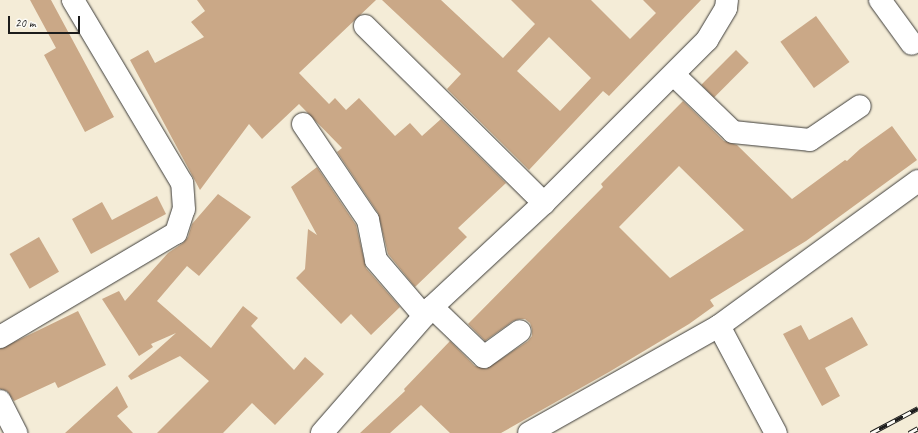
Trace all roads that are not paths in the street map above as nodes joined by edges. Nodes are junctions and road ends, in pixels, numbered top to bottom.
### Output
1 (73, 0) edge
2 (727, 0) edge
3 (880, 0) edge
4 (918, 23) edge
5 (365, 26) dead end
6 (915, 49) edge
7 (674, 75) junction
8 (860, 106) dead end
9 (303, 124) dead end
10 (918, 181) edge
11 (544, 203) junction
12 (428, 312) junction
13 (719, 326) junction
14 (520, 331) dead end
15 (0, 337) edge
16 (0, 401) edge
17 (16, 433) edge
18 (322, 433) edge
19 (529, 433) edge
20 (776, 433) edge

1 - 15 street
2 - 7 street
3 - 6 street
4 - 6 street
5 - 11 street
7 - 8 street
7 - 11 street
9 - 12 street
10 - 13 street
11 - 12 street
12 - 14 street
12 - 18 street
13 - 19 street
13 - 20 street
16 - 17 street

